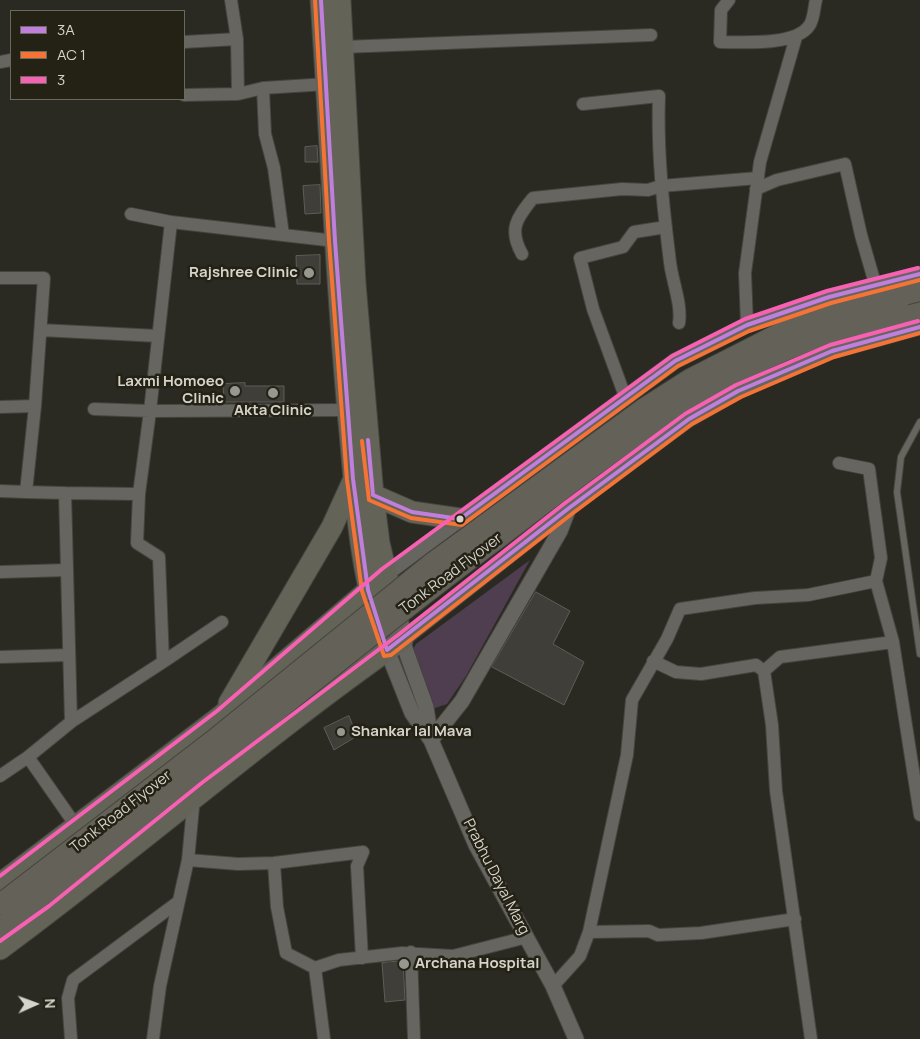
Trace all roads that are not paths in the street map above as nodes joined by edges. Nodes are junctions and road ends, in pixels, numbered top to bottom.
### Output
1 (231, 0) edge
2 (321, 0) edge
3 (340, 0) edge
4 (729, 0) edge
5 (816, 0) edge
6 (652, 35) dead end
7 (796, 37) junction
8 (236, 38) junction
9 (185, 42) edge
10 (343, 47) junction
11 (327, 84) junction
12 (263, 88) junction
13 (238, 94) junction
14 (185, 95) edge
15 (583, 104) dead end
16 (757, 183) junction
17 (661, 186) junction
18 (131, 214) dead end
19 (171, 222) junction
20 (666, 227) junction
21 (283, 235) junction
22 (335, 241) junction
23 (522, 254) dead end
24 (920, 274) edge
25 (0, 278) edge
26 (874, 280) dead end
27 (920, 291) edge
28 (915, 318) edge
29 (679, 323) dead end
30 (746, 325) junction
31 (41, 330) junction
32 (158, 336) junction
33 (626, 399) junction
34 (35, 406) junction
35 (0, 407) edge
36 (94, 409) dead end
37 (347, 410) junction
38 (150, 411) junction
39 (920, 422) edge
40 (839, 463) dead end
41 (354, 479) junction
42 (0, 491) edge
43 (26, 492) junction
44 (65, 493) junction
45 (139, 494) junction
46 (373, 494) junction
47 (569, 508) junction
48 (460, 519) junction
49 (66, 570) junction
50 (0, 572) edge
51 (386, 574) junction
52 (876, 581) junction
53 (368, 590) junction
54 (222, 622) dead end
55 (893, 642) junction
56 (395, 645) junction
57 (920, 654) edge
58 (69, 655) junction
59 (0, 657) edge
60 (653, 661) junction
61 (163, 662) junction
62 (764, 672) junction
63 (221, 716) junction
64 (71, 722) junction
65 (431, 740) junction
66 (28, 758) junction
67 (0, 776) edge
68 (143, 777) junction
69 (194, 797) junction
70 (920, 815) edge
71 (73, 830) junction
72 (188, 860) junction
73 (274, 863) junction
74 (0, 884) edge
75 (178, 902) junction
76 (0, 904) edge
77 (795, 919) junction
78 (0, 927) edge
79 (589, 932) junction
80 (527, 937) junction
81 (0, 949) edge
82 (411, 952) junction
83 (362, 958) junction
84 (315, 968) junction
85 (554, 986) junction
86 (71, 1039) edge
87 (152, 1039) edge
88 (324, 1039) edge
89 (414, 1039) edge
90 (576, 1039) edge
91 (812, 1039) edge

1 - 8 street
2 - 11 highway
3 - 10 highway
4 - 7 street
5 - 7 street
6 - 10 street
7 - 16 street
8 - 9 street
8 - 13 street
10 - 46 highway
11 - 12 street
11 - 22 highway
12 - 13 street
12 - 21 street
13 - 14 street
15 - 17 street
16 - 17 street
16 - 26 street
16 - 30 street
17 - 20 street
17 - 23 street
18 - 19 street
19 - 21 street
19 - 32 street
20 - 29 street
20 - 33 street
21 - 22 street
22 - 37 highway
24 - 30 street
25 - 31 street
27 - 76 main road, Tonk Road Flyover, bridge
28 - 47 street
28 - 78 main road, Tonk Road Flyover, bridge
30 - 33 street
31 - 32 street
31 - 34 street
32 - 38 street
33 - 48 street
34 - 35 street
34 - 43 street
36 - 38 street
37 - 38 street
37 - 41 highway
38 - 45 street
39 - 57 lane
40 - 52 street
41 - 53 highway
41 - 63 highway
42 - 43 street
43 - 44 street
44 - 45 street
44 - 49 street
45 - 61 street
46 - 48 highway
46 - 51 highway
47 - 56 street
47 - 65 street
48 - 51 street
49 - 50 street
49 - 58 street
51 - 53 highway
51 - 56 highway
52 - 55 street
52 - 60 street
53 - 56 highway
53 - 63 highway
54 - 61 street
55 - 62 street
55 - 70 street
56 - 65 street, Prabhu Dayal Marg
56 - 69 highway
58 - 59 street
58 - 64 street
60 - 62 street
60 - 79 street
61 - 64 street
62 - 77 street
63 - 68 highway
64 - 66 street
65 - 80 street, Prabhu Dayal Marg
66 - 67 street
66 - 71 street
68 - 69 street
68 - 71 highway
69 - 72 street
69 - 81 highway
71 - 74 highway
72 - 73 street
72 - 75 street
73 - 83 street
73 - 84 street
75 - 86 street
75 - 87 street
77 - 79 street
77 - 91 street
79 - 85 street
80 - 82 street
80 - 85 street, Prabhu Dayal Marg
82 - 83 street
82 - 89 street
83 - 84 street
84 - 88 street
85 - 90 street, Prabhu Dayal Marg

